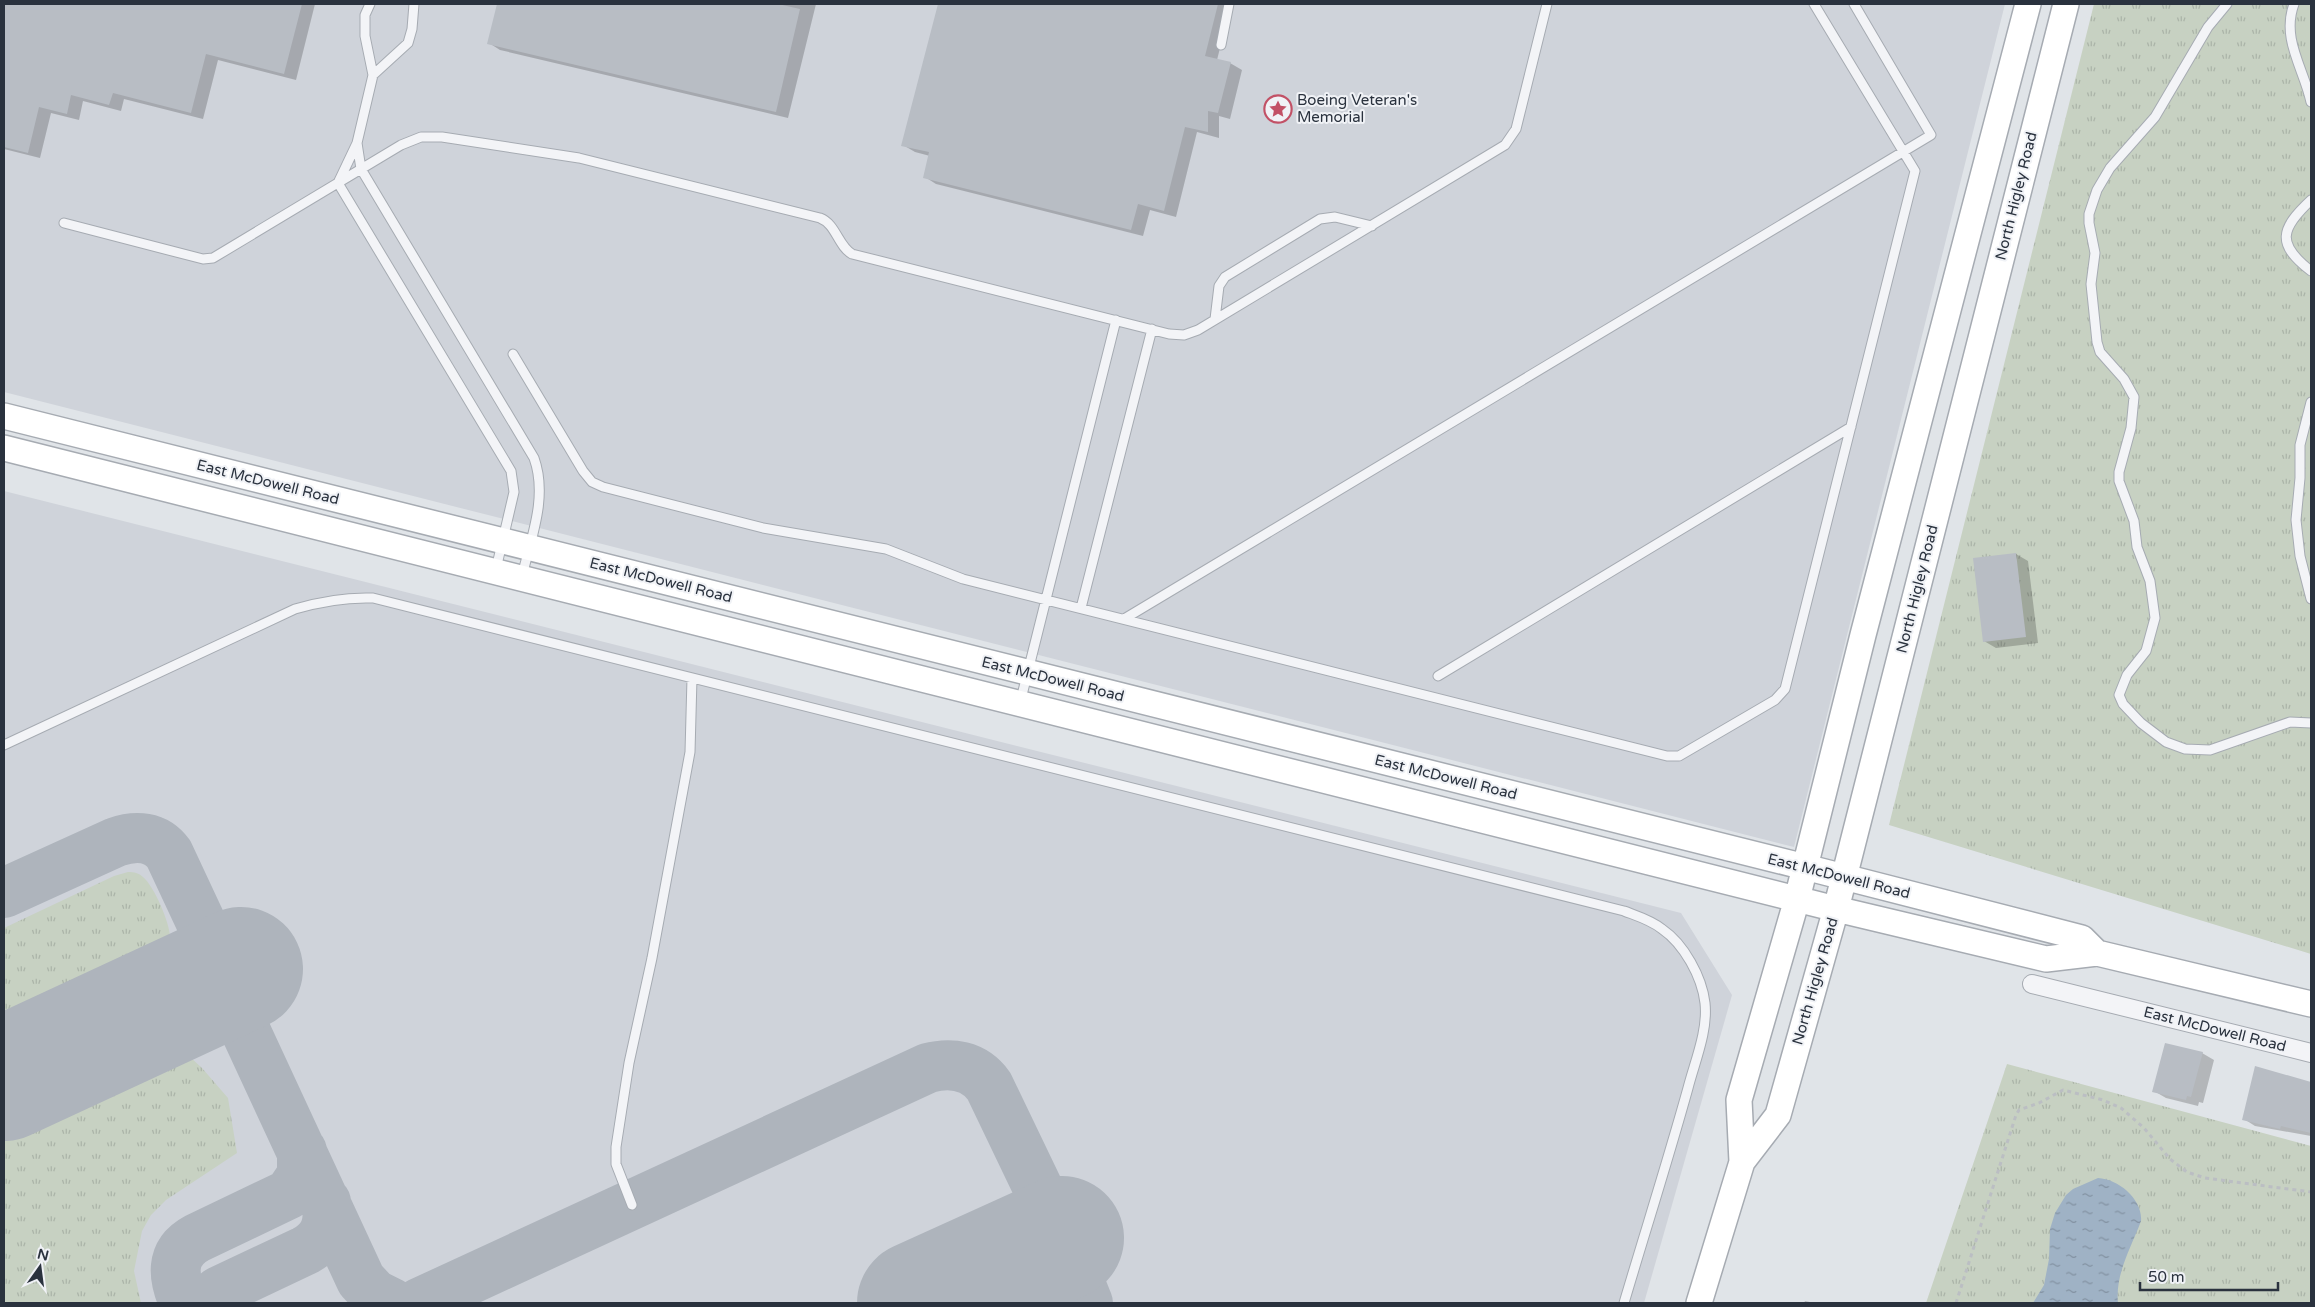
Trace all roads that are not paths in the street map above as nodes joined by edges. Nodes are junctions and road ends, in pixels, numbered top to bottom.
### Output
1 (370, 4) edge
2 (414, 4) edge
3 (1229, 4) edge
4 (1547, 4) edge
5 (1814, 4) edge
6 (1854, 4) edge
7 (2028, 4) edge
8 (2066, 4) edge
9 (2227, 4) edge
10 (2294, 4) edge
11 (1220, 45) dead end
12 (373, 75) junction
13 (2311, 102) edge
14 (357, 143) junction
15 (1903, 152) junction
16 (361, 169) junction
17 (338, 183) junction
18 (2311, 200) edge
19 (64, 223) dead end
20 (1372, 226) junction
21 (2311, 271) edge
22 (1214, 319) junction
23 (1116, 320) junction
24 (1152, 330) junction
25 (513, 354) dead end
26 (2311, 402) edge
27 (4, 416) edge
28 (1851, 427) junction
29 (4, 448) edge
30 (503, 541) junction
31 (529, 547) junction
32 (496, 572) junction
33 (522, 579) junction
34 (2311, 599) edge
35 (1047, 600) junction
36 (1081, 608) junction
37 (1124, 619) junction
38 (1028, 673) junction
39 (1438, 676) dead end
40 (692, 678) junction
41 (1020, 704) junction
42 (2311, 723) edge
43 (4, 745) edge
44 (1805, 866) junction
45 (1843, 876) junction
46 (1797, 900) junction
47 (1836, 909) junction
48 (2097, 953) junction
49 (2032, 984) dead end
50 (2311, 1004) edge
51 (2311, 1052) edge
52 (1742, 1162) junction
53 (632, 1205) dead end
54 (1624, 1303) edge
55 (1699, 1303) edge

1 - 12 lane
2 - 12 lane
3 - 11 lane
4 - 20 lane
5 - 15 lane
6 - 15 lane
7 - 44 main road, North Higley Road
8 - 45 main road, North Higley Road
9 - 42 lane
10 - 13 lane
12 - 14 lane
14 - 16 lane
14 - 17 lane
15 - 28 lane
15 - 37 lane
16 - 17 lane
16 - 23 lane
16 - 31 lane
17 - 19 lane
17 - 30 lane
18 - 21 lane
20 - 22 lane
20 - 22 lane
22 - 24 lane
23 - 24 lane
23 - 35 lane
24 - 36 lane
25 - 35 lane
26 - 34 lane
27 - 30 main road, East McDowell Road
28 - 37 lane
28 - 39 lane
29 - 32 main road, East McDowell Road
30 - 31 main road, East McDowell Road
30 - 32 lane
31 - 33 lane
31 - 38 main road, East McDowell Road
32 - 33 main road, East McDowell Road
33 - 41 main road, East McDowell Road
35 - 36 lane
35 - 38 lane
36 - 37 lane
38 - 41 lane
38 - 44 main road, East McDowell Road
40 - 43 lane
40 - 53 lane
40 - 54 lane
41 - 46 main road, East McDowell Road
44 - 45 main road, East McDowell Road
44 - 46 main road, North Higley Road
45 - 47 main road, North Higley Road
45 - 48 main road, East McDowell Road
46 - 47 main road, East McDowell Road
46 - 52 main road, North Higley Road
47 - 48 main road, East McDowell Road
47 - 52 main road, North Higley Road
48 - 50 main road, East McDowell Road
49 - 51 street, East McDowell Road
52 - 55 main road, North Higley Road

